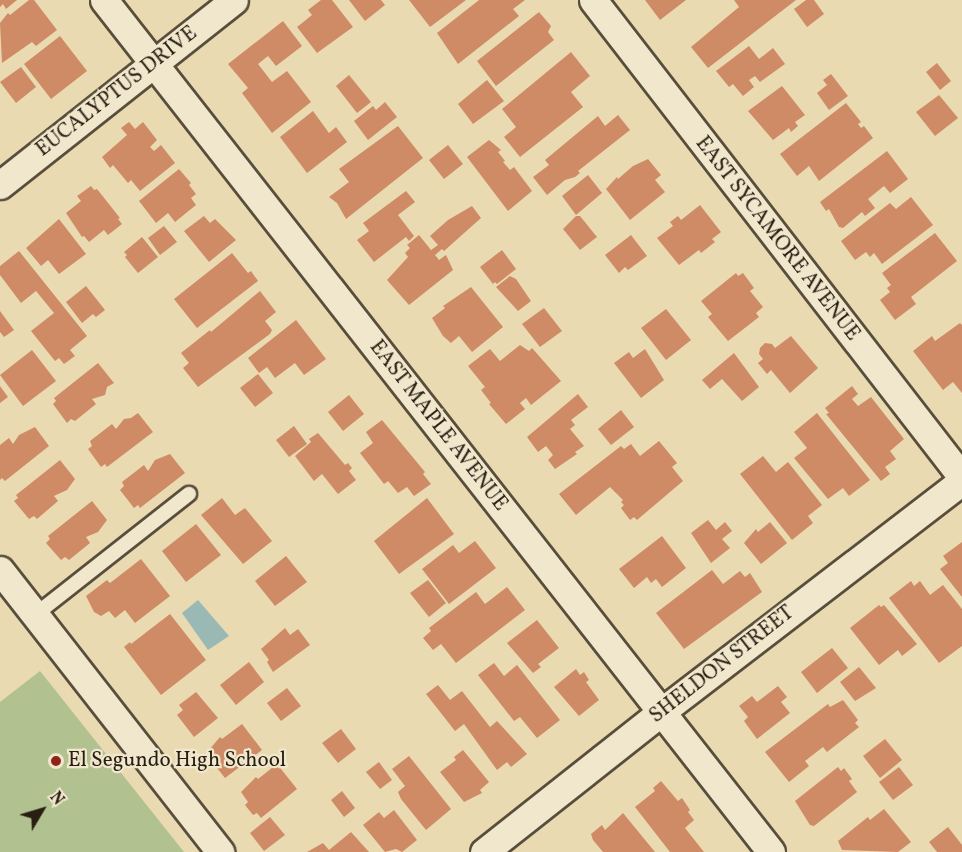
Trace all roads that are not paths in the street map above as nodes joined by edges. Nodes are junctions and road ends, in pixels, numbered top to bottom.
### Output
1 (104, 0) edge
2 (234, 0) edge
3 (592, 0) edge
4 (154, 63) junction
5 (0, 185) edge
6 (962, 479) edge
7 (189, 494) dead end
8 (0, 570) edge
9 (34, 615) junction
10 (661, 712) junction
11 (220, 852) edge
12 (484, 852) edge
13 (771, 852) edge

1 - 4 street, EAST MAPLE AVENUE
2 - 4 street, EUCALYPTUS DRIVE
3 - 6 street, EAST SYCAMORE AVENUE
4 - 5 street, EUCALYPTUS DRIVE
4 - 10 street, EAST MAPLE AVENUE
6 - 10 street, SHELDON STREET
7 - 9 lane
8 - 9 street
9 - 11 street
10 - 12 street, SHELDON STREET
10 - 13 street, EAST MAPLE AVENUE

